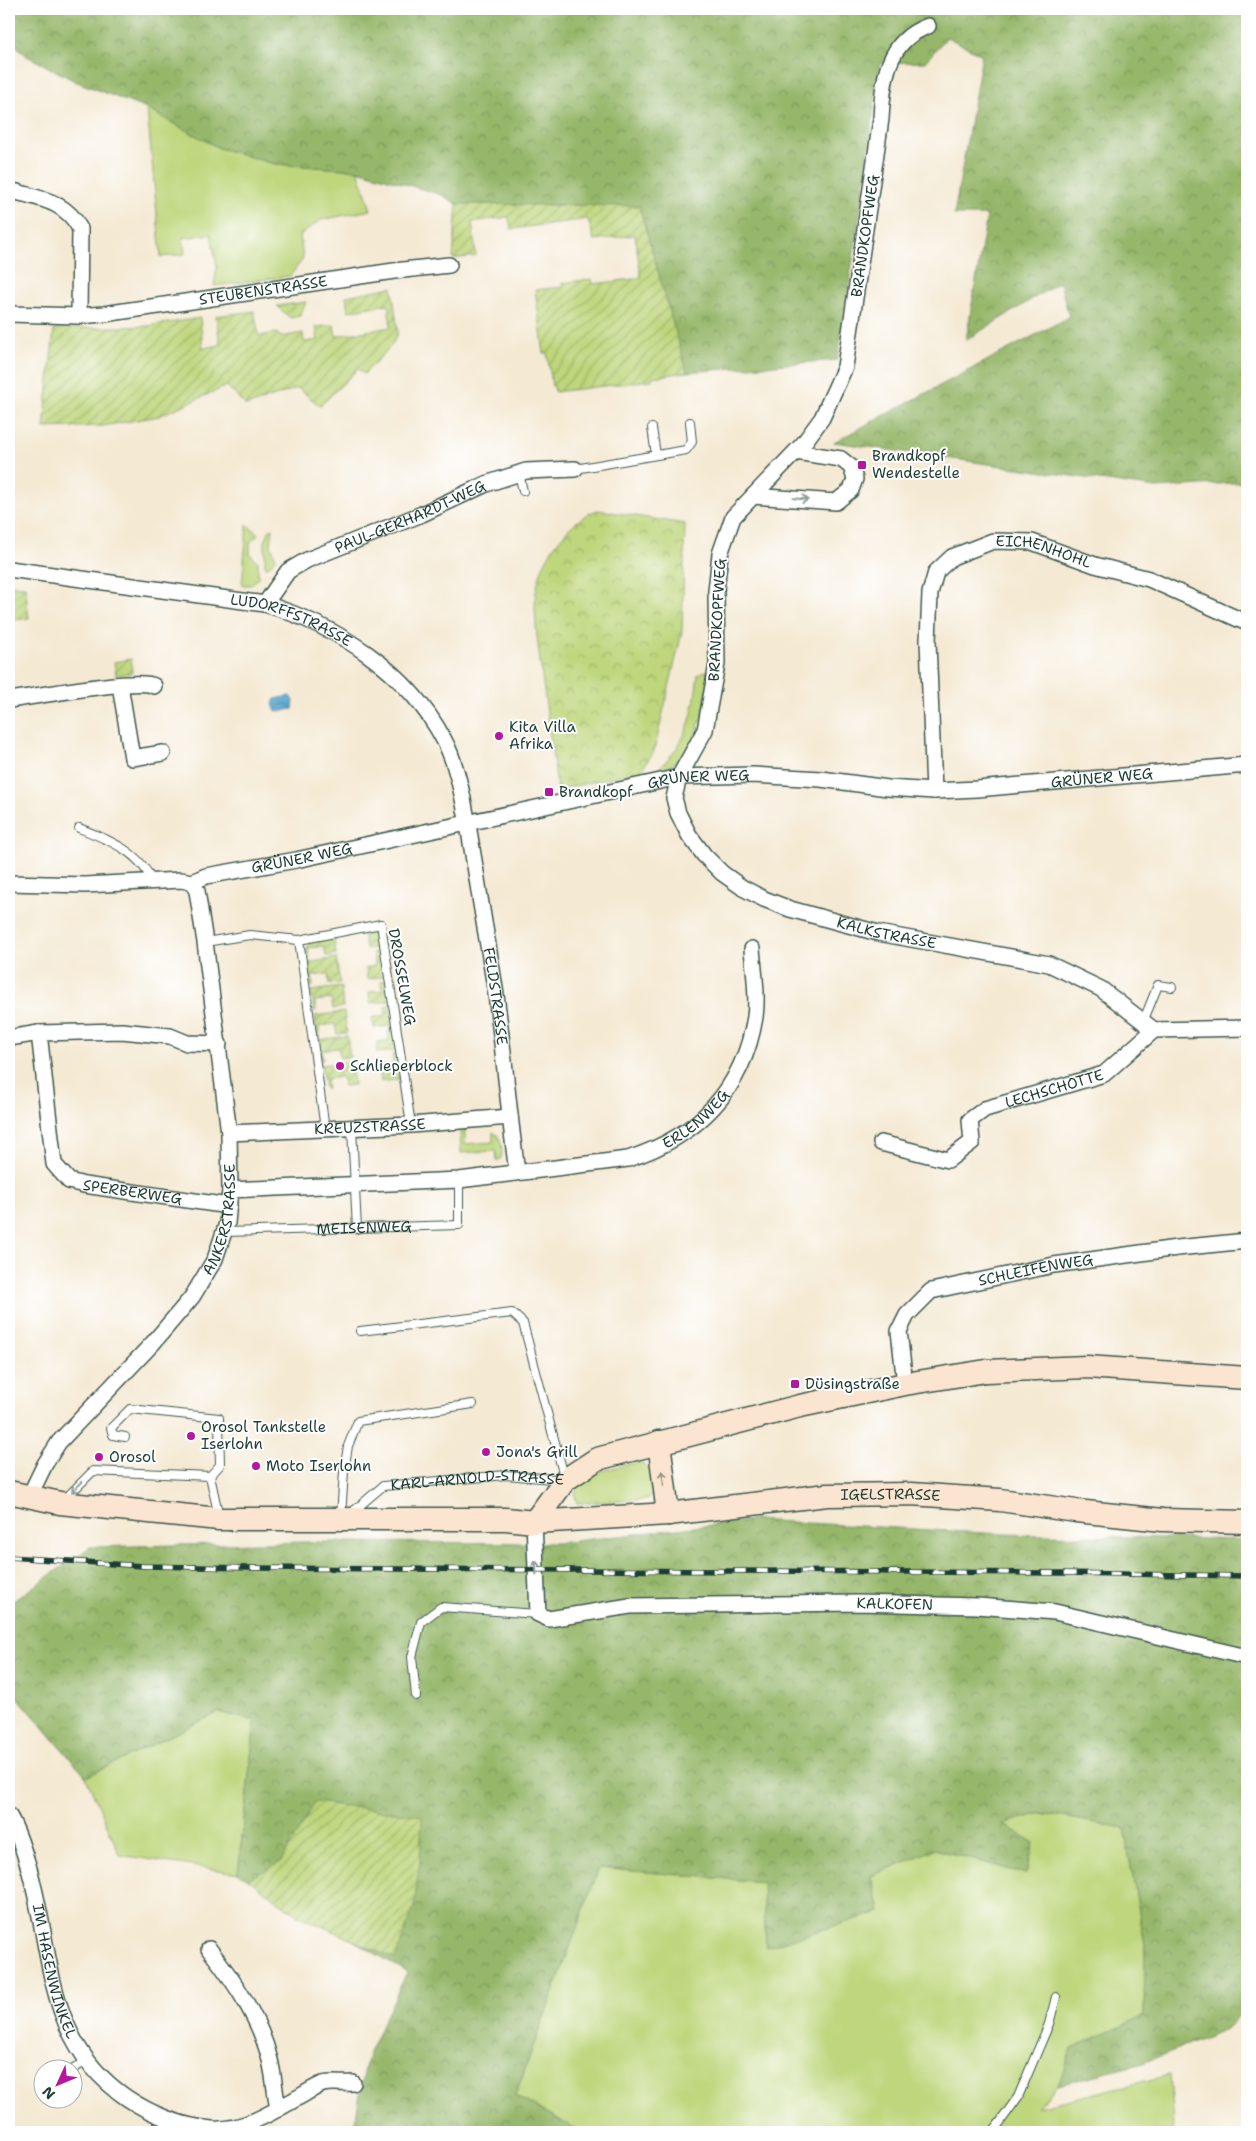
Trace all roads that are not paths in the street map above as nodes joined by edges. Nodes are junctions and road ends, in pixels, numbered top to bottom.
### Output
1 (928, 26) dead end
2 (9, 190) edge
3 (449, 265) dead end
4 (9, 314) edge
5 (79, 316) junction
6 (690, 422) dead end
7 (652, 428) dead end
8 (796, 452) junction
9 (656, 455) junction
10 (575, 469) joint
11 (519, 474) junction
12 (523, 491) dead end
13 (752, 496) junction
14 (9, 569) edge
15 (265, 604) junction
16 (1247, 623) edge
17 (120, 685) junction
18 (154, 686) dead end
19 (9, 700) edge
20 (163, 753) dead end
21 (1247, 765) edge
22 (679, 777) junction
23 (934, 791) junction
24 (468, 823) junction
25 (79, 828) dead end
26 (152, 882) junction
27 (192, 882) junction
28 (9, 883) edge
29 (299, 940) junction
30 (205, 942) junction
31 (752, 949) dead end
32 (1172, 987) dead end
33 (1149, 1026) junction
34 (1247, 1028) edge
35 (39, 1033) junction
36 (9, 1038) edge
37 (219, 1044) junction
38 (510, 1117) junction
39 (411, 1126) junction
40 (352, 1128) junction
41 (325, 1129) junction
42 (229, 1133) junction
43 (881, 1143) dead end
44 (517, 1172) junction
45 (459, 1180) junction
46 (356, 1183) junction
47 (230, 1190) junction
48 (229, 1206) junction
49 (357, 1229) junction
50 (225, 1232) junction
51 (1247, 1241) edge
52 (360, 1331) dead end
53 (1247, 1378) edge
54 (905, 1384) junction
55 (473, 1404) dead end
56 (125, 1437) dead end
57 (659, 1442) junction
58 (210, 1476) junction
59 (565, 1480) junction
60 (19, 1494) edge
61 (60, 1503) junction
62 (668, 1514) junction
63 (219, 1519) junction
64 (341, 1520) junction
65 (534, 1522) junction
66 (1247, 1522) edge
67 (538, 1614) junction
68 (1247, 1657) edge
69 (416, 1696) dead end
70 (9, 1816) edge
71 (16, 1851) edge
72 (209, 1950) dead end
73 (1056, 1997) dead end
74 (86, 2061) junction
75 (82, 2064) edge
76 (353, 2084) dead end
77 (278, 2109) junction
78 (212, 2131) edge
79 (993, 2132) edge

1 - 8 street, BRANDKOPFWEG
2 - 5 street
3 - 5 street, STEUBENSTRASSE
4 - 5 street, STEUBENSTRASSE
6 - 9 lane
7 - 9 lane
8 - 13 street, BRANDKOPFWEG
13 -> 8 street
9 - 10 lane
10 - 11 street, PAUL-GERHARDT-WEG
11 - 12 lane
11 - 15 street, PAUL-GERHARDT-WEG
13 - 22 street, BRANDKOPFWEG
14 - 15 street, LUDORFFSTRASSE
15 - 24 street, LUDORFFSTRASSE
16 - 23 street, EICHENHOHL
17 - 18 street
17 - 19 street
17 - 20 street
21 - 23 street, GRÜNER WEG
22 - 23 street, GRÜNER WEG
22 - 24 street, GRÜNER WEG
22 - 33 street, KALKSTRASSE
24 - 27 street, GRÜNER WEG
24 - 38 street, FELDSTRASSE
25 - 26 lane
26 - 27 street, GRÜNER WEG
26 - 28 street, GRÜNER WEG
27 - 30 street, ANKERSTRASSE
29 - 30 lane
29 - 39 lane, DROSSELWEG
29 - 41 lane
30 - 37 street, ANKERSTRASSE
31 - 44 street, ERLENWEG
32 - 33 lane
33 - 34 street
33 - 43 street, LECHSCHOTTE
35 - 36 street
35 - 37 street
35 - 48 street, SPERBERWEG
37 - 42 street, ANKERSTRASSE
38 - 39 street, KREUZSTRASSE
38 - 44 street, FELDSTRASSE
39 - 40 street, KREUZSTRASSE
40 - 41 street, KREUZSTRASSE
40 - 46 lane
41 - 42 street, KREUZSTRASSE
42 - 47 street, ANKERSTRASSE
44 - 45 street
45 - 46 street
45 - 49 lane, MEISENWEG
46 - 47 street
46 - 49 lane
47 - 48 street, ANKERSTRASSE
48 - 50 street, ANKERSTRASSE
49 - 50 lane, MEISENWEG
50 - 60 street, ANKERSTRASSE
51 - 54 street, SCHLEIFENWEG
52 - 59 lane, KARL-ARNOLD-STRASSE
53 - 54 main road
54 - 57 main road
55 - 64 lane
56 - 58 lane
57 - 59 main road
62 -> 57 main road
58 -> 61 lane
58 - 63 lane
59 - 64 lane, KARL-ARNOLD-STRASSE
59 - 65 main road
60 - 61 main road
61 - 63 main road
62 - 65 main road, IGELSTRASSE
62 - 66 main road, IGELSTRASSE
63 - 64 main road
64 - 65 main road
67 -> 65 street
67 - 68 street, KALKOFEN
67 - 69 lane
70 - 71 street, IM HASENWINKEL
71 - 74 street, IM HASENWINKEL
72 - 77 street
73 - 79 lane
74 - 75 lane
74 - 78 street, IM HASENWINKEL
76 - 77 street, IM HASENWINKEL
77 - 78 street, IM HASENWINKEL

